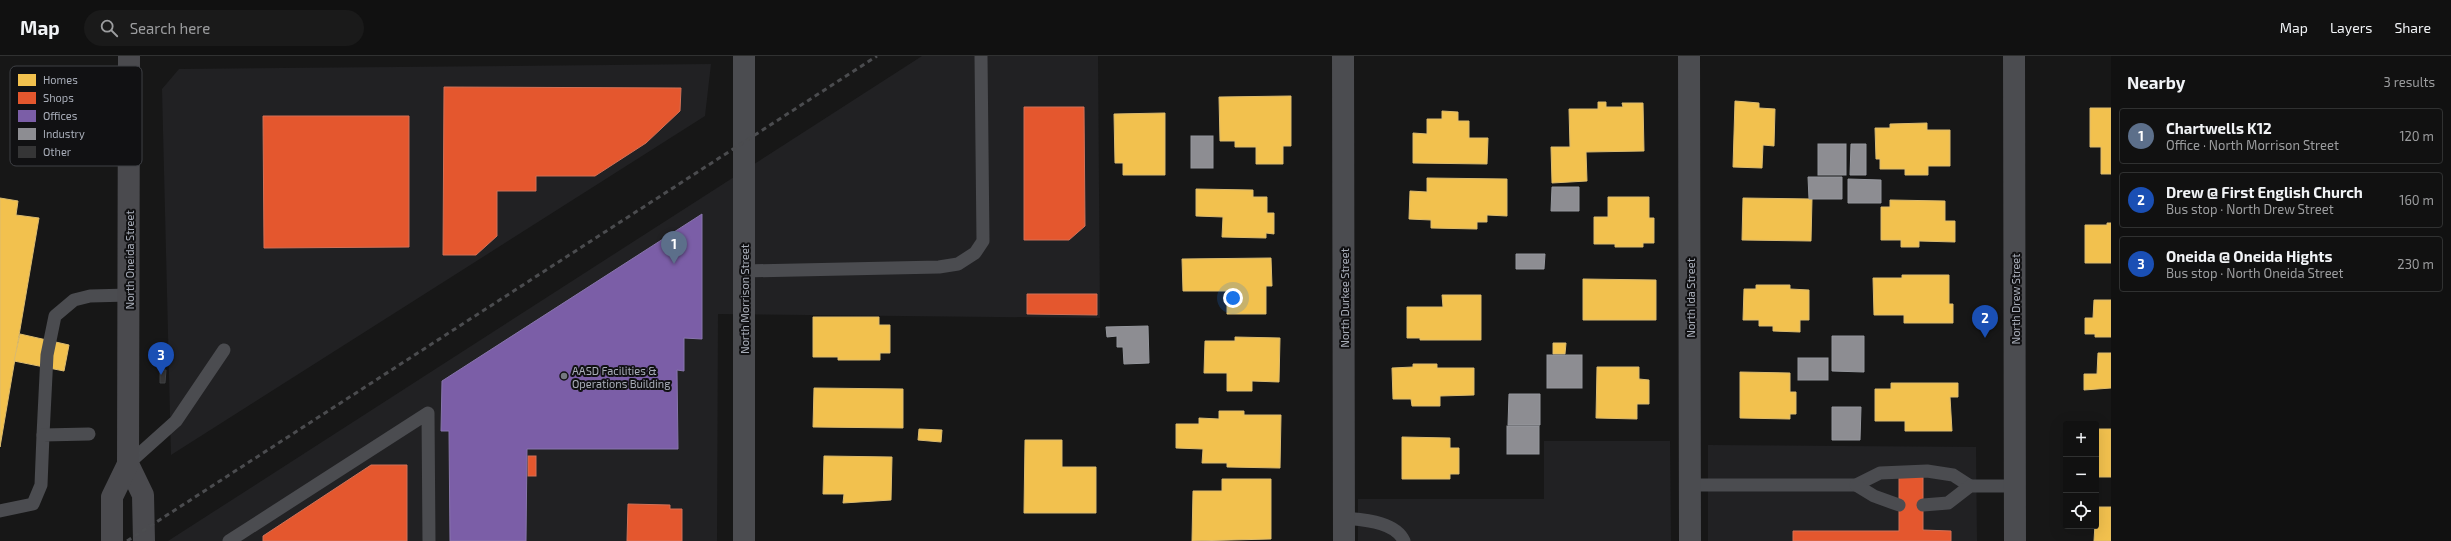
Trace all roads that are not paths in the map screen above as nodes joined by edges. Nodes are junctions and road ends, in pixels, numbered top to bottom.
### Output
1 (744, 56) edge
2 (981, 56) edge
3 (1343, 56) edge
4 (1689, 56) edge
5 (2014, 56) edge
6 (129, 166) edge
7 (744, 272) junction
8 (129, 295) junction
9 (224, 350) dead end
10 (89, 434) dead end
11 (43, 435) junction
12 (128, 464) junction
13 (1690, 485) junction
14 (1856, 485) junction
15 (1970, 486) junction
16 (2015, 486) junction
17 (1899, 505) dead end
18 (1923, 505) dead end
19 (0, 511) edge
20 (1344, 518) junction
21 (112, 541) edge
22 (144, 541) edge
23 (228, 541) edge
24 (429, 541) edge
25 (744, 541) edge
26 (1344, 541) edge
27 (1404, 541) edge
28 (1690, 541) edge
29 (2015, 541) edge

1 - 7 street, North Morrison Street
2 - 7 lane
3 - 20 street, North Durkee Street
4 - 13 street, North Ida Street
5 - 16 street, North Drew Street
6 - 8 main road, North Oneida Street
7 - 25 street, North Morrison Street
8 - 11 lane
8 - 12 main road, North Oneida Street
9 - 12 lane
10 - 11 lane
11 - 19 lane
12 - 21 main road, North Oneida Street
12 - 22 main road, North Oneida Street
13 - 14 lane
13 - 28 street, North Ida Street
14 - 15 lane
14 - 17 lane
15 - 16 lane
15 - 18 lane
16 - 29 street, North Drew Street
20 - 26 street, North Durkee Street
20 - 27 lane
23 - 24 lane

